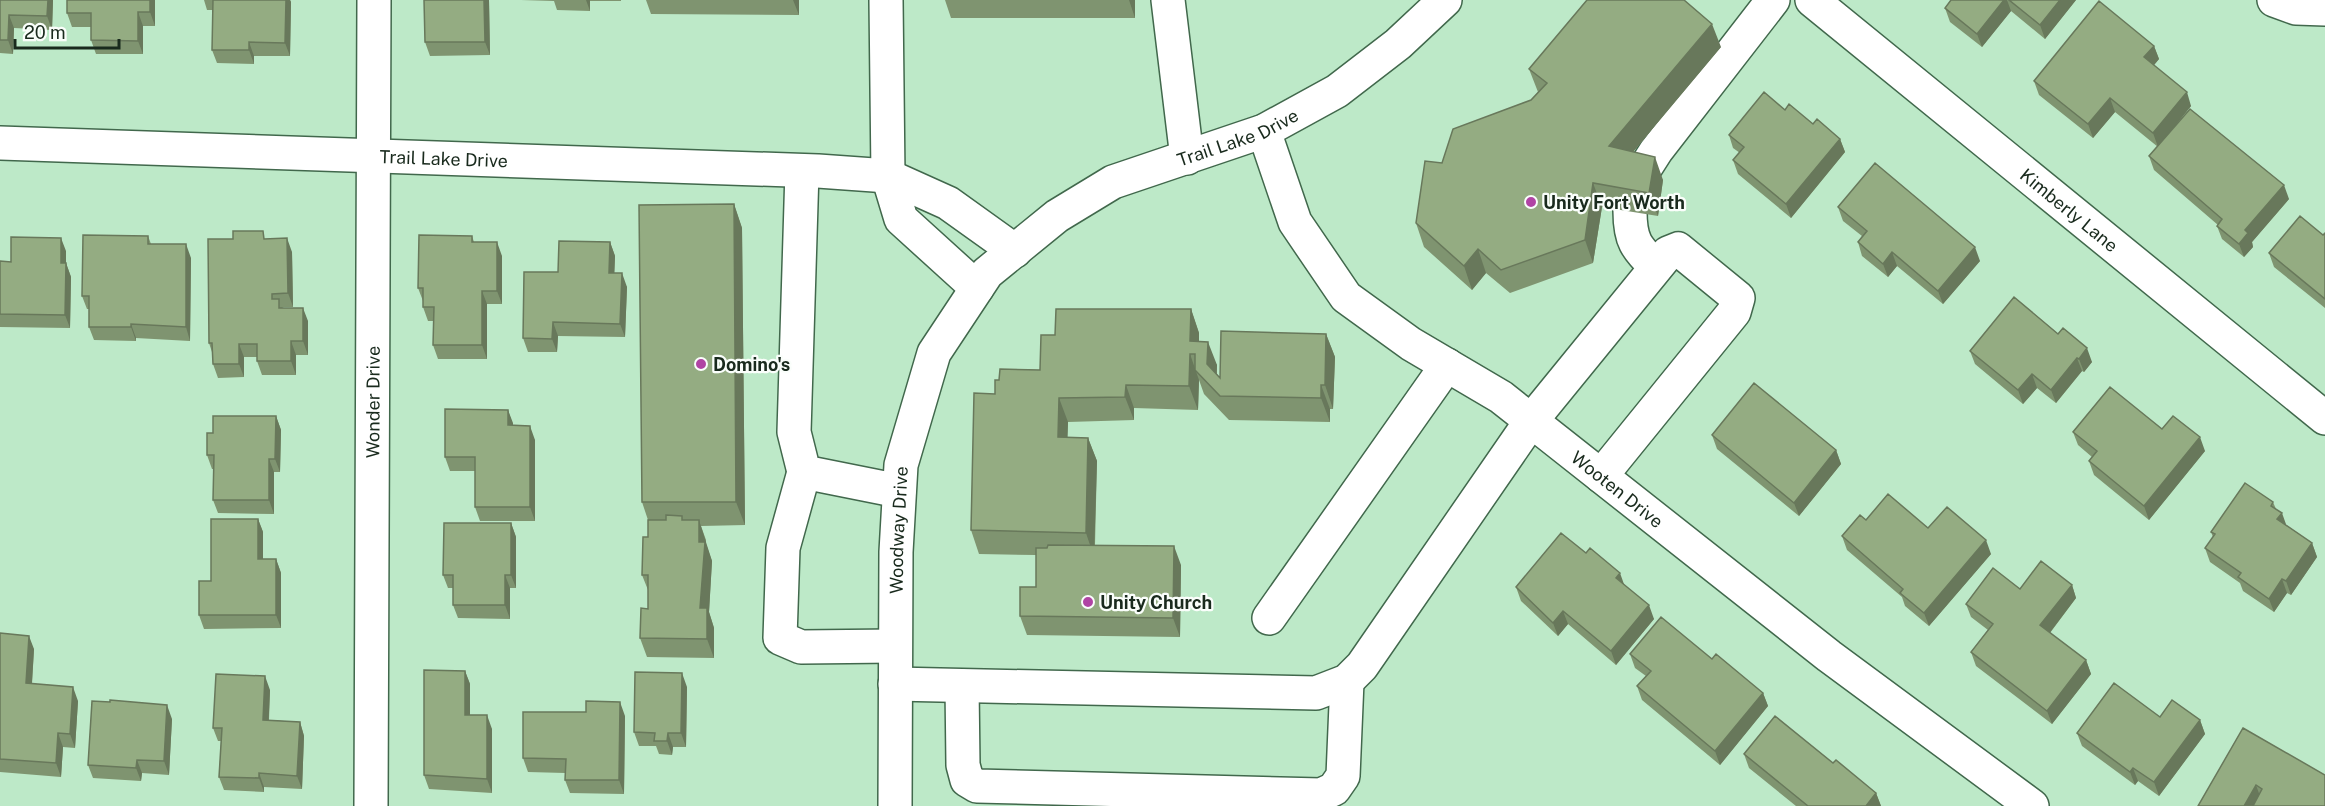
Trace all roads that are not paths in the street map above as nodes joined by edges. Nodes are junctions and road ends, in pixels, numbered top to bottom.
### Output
1 (374, 0) edge
2 (886, 0) edge
3 (1168, 0) edge
4 (1445, 0) edge
5 (1773, 0) edge
6 (1812, 0) edge
7 (2274, 0) edge
8 (2325, 9) edge
9 (1264, 131) junction
10 (0, 143) edge
11 (374, 158) junction
12 (1187, 158) junction
13 (802, 171) junction
14 (888, 176) junction
15 (1640, 176) edge
16 (1630, 211) edge
17 (1015, 251) junction
18 (1656, 267) junction
19 (982, 281) junction
20 (1447, 365) junction
21 (2325, 418) edge
22 (1531, 421) junction
23 (804, 472) junction
24 (1601, 476) junction
25 (899, 491) junction
26 (1269, 618) dead end
27 (895, 646) junction
28 (1347, 681) junction
29 (895, 684) junction
30 (962, 686) junction
31 (371, 806) edge
32 (895, 806) edge
33 (2032, 806) edge

1 - 11 street, Wonder Drive
2 - 14 street
3 - 12 street
4 - 9 street, Trail Lake Drive
5 - 15 street
6 - 21 street, Kimberly Lane
7 - 8 street
9 - 12 street, Trail Lake Drive
9 - 20 street, Wooten Drive
10 - 11 street, Trail Lake Drive
11 - 13 street, Trail Lake Drive
11 - 31 street, Wonder Drive
12 - 17 street, Trail Lake Drive
13 - 14 street, Trail Lake Drive
13 - 23 street
14 - 17 street, Trail Lake Drive
14 - 19 street
16 - 18 street
17 - 19 street, Trail Lake Drive
18 - 22 street
18 - 24 street
19 - 25 street, Woodway Drive
20 - 22 street, Wooten Drive
20 - 26 street
22 - 24 street, Wooten Drive
22 - 28 street
23 - 25 street
23 - 27 street
24 - 33 street, Wooten Drive
25 - 27 street, Woodway Drive
27 - 29 street, Woodway Drive
28 - 30 street
28 - 30 street
29 - 30 street
29 - 32 street, Woodway Drive

